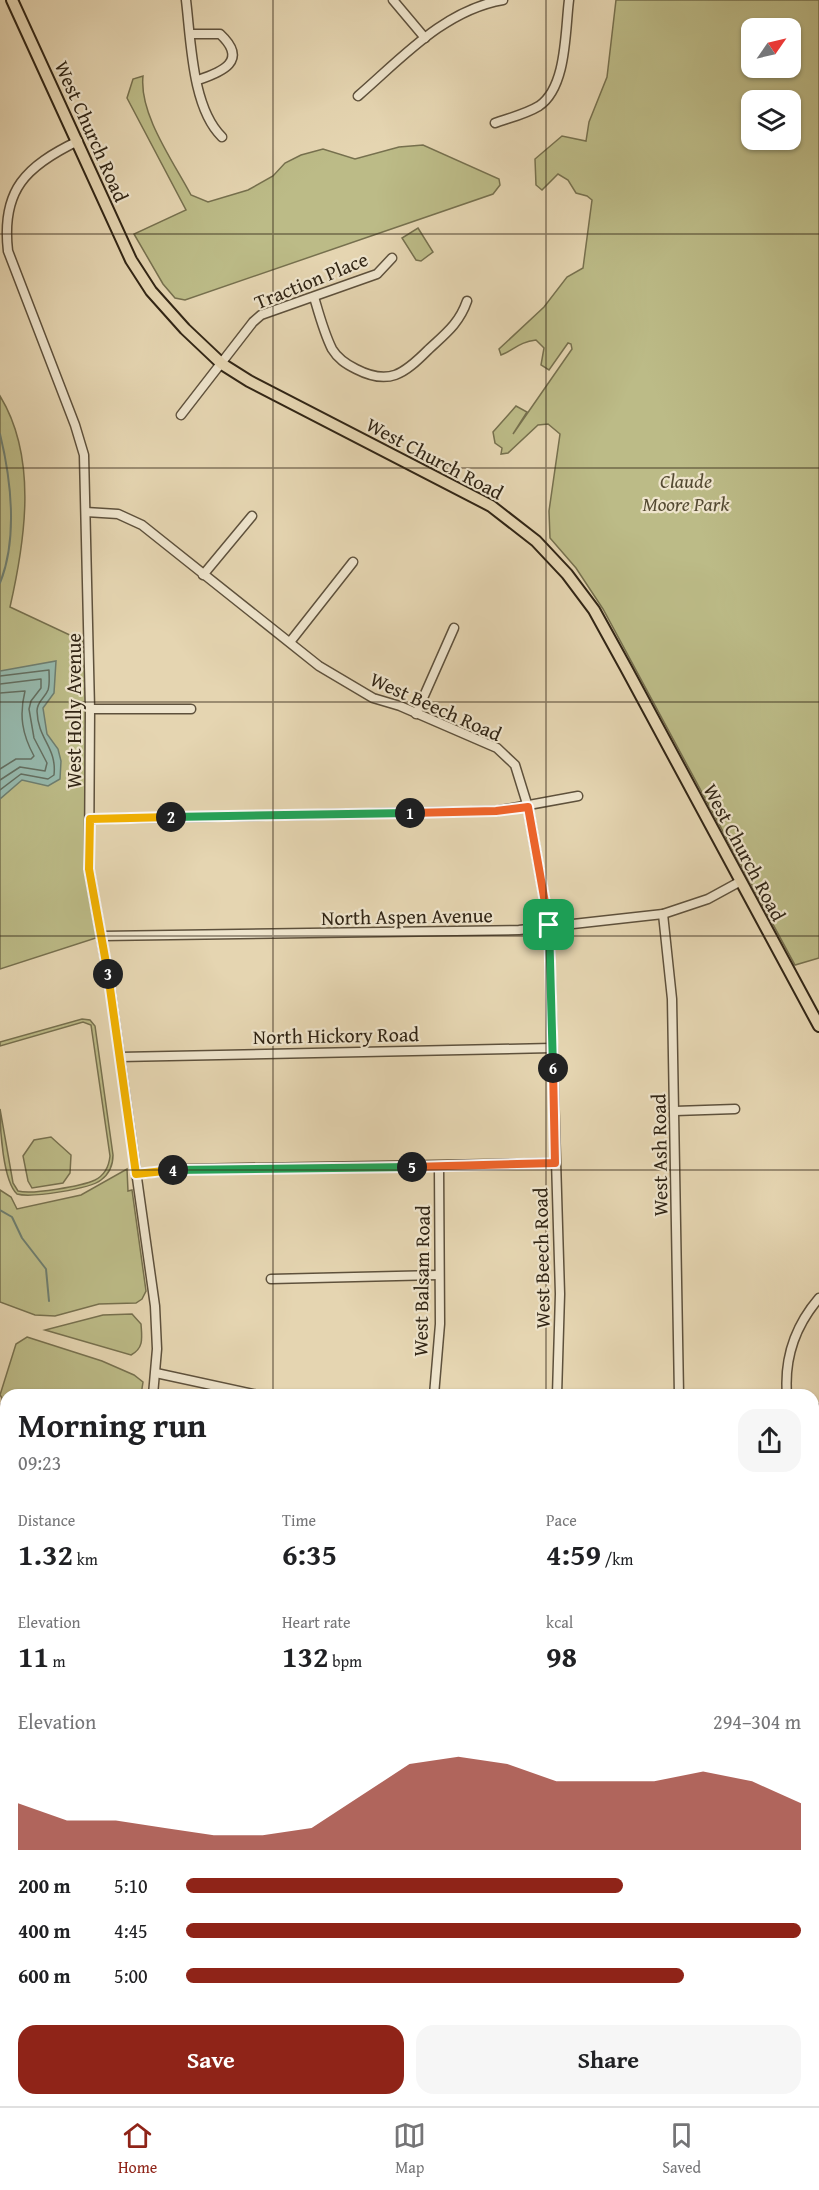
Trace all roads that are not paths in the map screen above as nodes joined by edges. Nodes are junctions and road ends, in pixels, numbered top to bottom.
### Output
1 (12, 0) edge
2 (186, 0) edge
3 (393, 0) edge
4 (503, 0) edge
5 (567, 0) edge
6 (190, 34) junction
7 (425, 38) junction
8 (198, 80) junction
9 (358, 96) dead end
10 (495, 123) dead end
11 (222, 137) dead end
12 (78, 141) junction
13 (392, 258) dead end
14 (314, 297) junction
15 (467, 301) dead end
16 (222, 364) junction
17 (181, 415) dead end
18 (87, 512) junction
19 (252, 516) dead end
20 (353, 562) dead end
21 (203, 574) junction
22 (454, 628) dead end
23 (290, 642) junction
24 (90, 709) junction
25 (191, 709) dead end
26 (416, 714) junction
27 (578, 796) dead end
28 (528, 807) junction
29 (90, 819) junction
30 (741, 881) junction
31 (663, 914) junction
32 (549, 925) junction
33 (102, 936) junction
34 (819, 1026) edge
35 (552, 1048) junction
36 (120, 1057) junction
37 (735, 1109) dead end
38 (675, 1111) junction
39 (555, 1163) junction
40 (439, 1167) junction
41 (136, 1174) junction
42 (438, 1275) junction
43 (271, 1279) dead end
44 (819, 1298) edge
45 (156, 1372) junction
46 (154, 1389) edge
47 (231, 1389) edge
48 (435, 1389) edge
49 (557, 1389) edge
50 (679, 1389) edge
51 (786, 1389) edge

1 - 12 main road, West Church Road
2 - 6 street
3 - 7 street
4 - 7 street
5 - 10 street
6 - 8 street
6 - 8 street
7 - 9 street
8 - 11 street
12 - 16 main road, West Church Road
12 - 18 street, West Holly Avenue
13 - 14 street, Traction Place
14 - 15 street
14 - 16 street, Traction Place
16 - 17 street, Traction Place
16 - 30 main road, West Church Road
18 - 21 street, West Beech Road
18 - 24 street, West Holly Avenue
19 - 21 street
20 - 23 street
21 - 23 street, West Beech Road
22 - 26 street
23 - 26 street, West Beech Road
24 - 25 street
24 - 29 street, West Holly Avenue
26 - 28 street, West Beech Road
27 - 28 street
28 - 29 street
28 - 32 street, West Beech Road
29 - 33 street, West Holly Avenue
30 - 31 street, North Aspen Avenue
30 - 34 main road, West Church Road
31 - 32 street, North Aspen Avenue
31 - 38 street, West Ash Road
32 - 33 street, North Aspen Avenue
32 - 35 street, West Beech Road
33 - 36 street, West Holly Avenue
35 - 36 street, North Hickory Road
35 - 39 street, West Beech Road
36 - 41 street, West Holly Avenue
37 - 38 street
38 - 50 street, West Ash Road
39 - 40 street
39 - 49 street, West Beech Road
40 - 41 street
40 - 42 street, West Balsam Road
41 - 45 street, West Holly Avenue
42 - 43 street
42 - 48 street, West Balsam Road
44 - 51 street
45 - 46 street, West Holly Avenue
45 - 47 street

